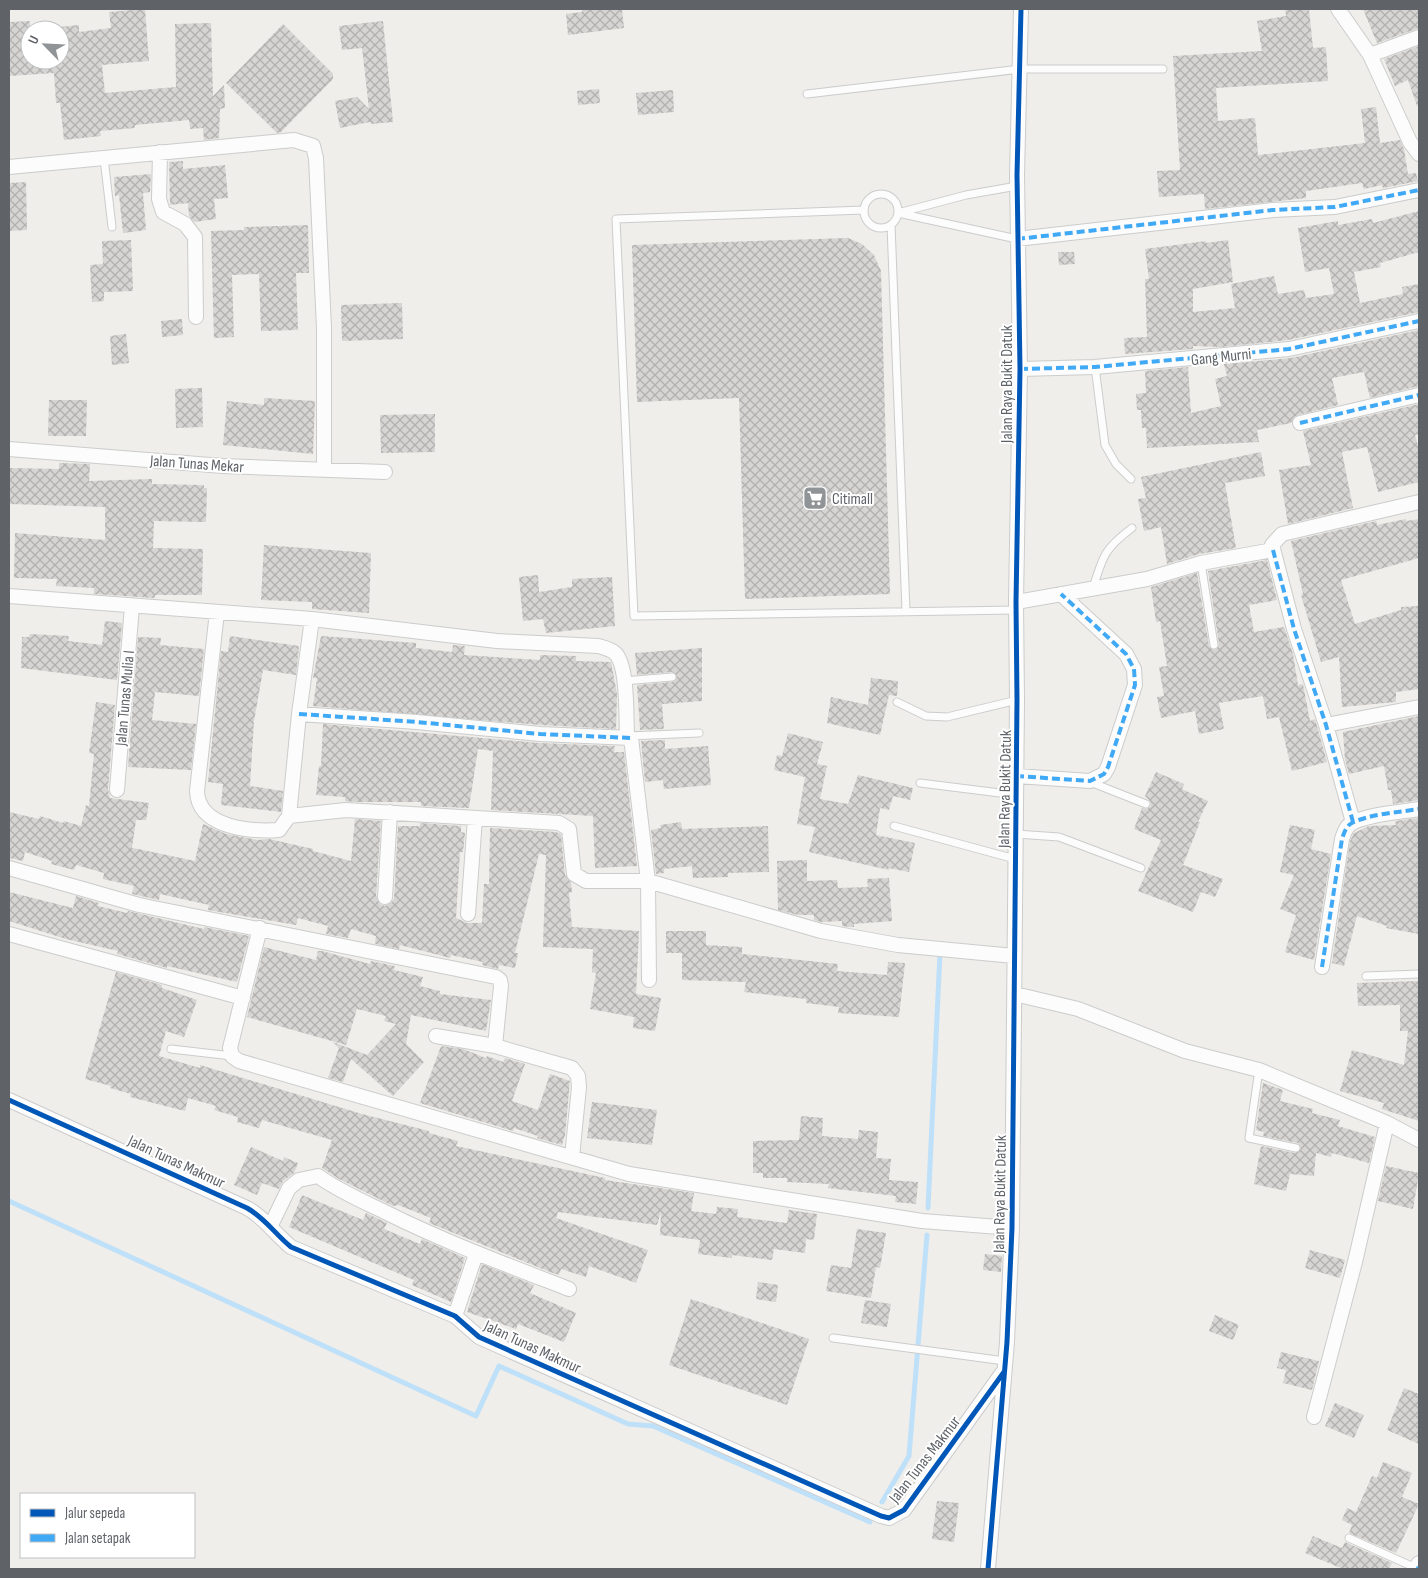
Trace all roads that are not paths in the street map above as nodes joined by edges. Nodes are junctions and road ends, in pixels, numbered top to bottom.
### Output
1 (1021, 9) edge
2 (1338, 9) edge
3 (1419, 37) edge
4 (1370, 55) junction
5 (1021, 69) junction
6 (1163, 69) dead end
7 (807, 94) dead end
8 (160, 152) junction
9 (1419, 154) edge
10 (104, 158) junction
11 (9, 167) edge
12 (1017, 186) junction
13 (1419, 190) edge
14 (864, 210) junction
15 (898, 213) junction
16 (891, 225) junction
17 (112, 227) dead end
18 (1017, 239) junction
19 (196, 317) dead end
20 (1419, 321) edge
21 (1094, 367) junction
22 (1020, 369) junction
23 (1419, 395) edge
24 (1300, 423) dead end
25 (9, 448) edge
26 (324, 469) junction
27 (385, 472) dead end
28 (1131, 479) dead end
29 (1419, 502) edge
30 (1132, 528) dead end
31 (1273, 550) junction
32 (1201, 563) junction
33 (1093, 588) junction
34 (1061, 594) junction
35 (9, 596) edge
36 (132, 606) junction
37 (1016, 606) junction
38 (906, 611) junction
39 (217, 612) junction
40 (312, 619) junction
41 (1214, 645) dead end
42 (672, 677) dead end
43 (623, 681) junction
44 (1017, 700) junction
45 (898, 702) dead end
46 (1419, 707) edge
47 (299, 714) junction
48 (1326, 724) junction
49 (699, 733) dead end
50 (629, 737) junction
51 (1016, 776) junction
52 (1090, 781) junction
53 (920, 784) dead end
54 (117, 790) dead end
55 (1016, 795) junction
56 (1146, 804) dead end
57 (1419, 809) edge
58 (390, 812) junction
59 (288, 816) junction
60 (475, 818) junction
61 (1353, 822) junction
62 (894, 826) dead end
63 (1016, 834) junction
64 (1015, 859) junction
65 (9, 868) edge
66 (1141, 868) dead end
67 (648, 881) junction
68 (384, 897) dead end
69 (468, 914) dead end
70 (260, 928) junction
71 (9, 934) edge
72 (1014, 956) junction
73 (1322, 967) dead end
74 (1419, 974) edge
75 (1366, 976) dead end
76 (649, 980) dead end
77 (1015, 994) junction
78 (243, 998) junction
79 (436, 1036) dead end
80 (495, 1046) junction
81 (171, 1049) dead end
82 (232, 1056) junction
83 (1259, 1070) junction
84 (9, 1100) edge
85 (1387, 1123) junction
86 (1419, 1140) edge
87 (1296, 1148) dead end
88 (572, 1157) junction
89 (270, 1227) junction
90 (1012, 1228) junction
91 (476, 1254) junction
92 (570, 1289) dead end
93 (454, 1316) junction
94 (833, 1338) dead end
95 (1004, 1366) junction
96 (1314, 1417) dead end
97 (1349, 1538) dead end
98 (1417, 1567) edge
99 (988, 1569) edge

1 - 5 street, Jalan Raya Bukit Datuk
2 - 4 street
3 - 4 street
4 - 9 street
5 - 6 lane
5 - 7 lane
5 - 12 street, Jalan Raya Bukit Datuk
8 - 10 street
8 - 19 street
8 - 26 street
10 - 11 street
10 - 17 lane
12 - 15 lane
12 - 18 street, Jalan Raya Bukit Datuk
13 - 18 street
14 - 15 lane
14 - 16 lane
14 - 38 lane
15 - 16 lane
15 - 18 lane
16 - 38 lane
18 - 22 street, Jalan Raya Bukit Datuk
20 - 21 street, Gang Murni
21 - 22 street, Gang Murni
21 - 28 lane
22 - 37 street, Jalan Raya Bukit Datuk
23 - 24 street
25 - 26 street, Jalan Tunas Mekar
26 - 27 street, Jalan Tunas Mekar
29 - 31 street
30 - 33 lane
31 - 32 street
31 - 48 street
32 - 33 street
32 - 41 lane
33 - 34 street
34 - 37 street
34 - 52 street
35 - 36 street
36 - 39 street
36 - 54 street, Jalan Tunas Mulia I
37 - 38 lane
37 - 44 street, Jalan Raya Bukit Datuk
39 - 40 street
39 - 59 street
40 - 43 street
40 - 47 street
42 - 43 lane
43 - 50 street
44 - 45 lane
44 - 51 street, Jalan Raya Bukit Datuk
46 - 48 street
47 - 50 street
47 - 59 street
48 - 61 street
49 - 50 lane
50 - 67 street
51 - 52 street
51 - 55 street, Jalan Raya Bukit Datuk
52 - 56 lane
53 - 55 lane
55 - 63 street, Jalan Raya Bukit Datuk
57 - 61 street
58 - 59 street
58 - 60 street
58 - 68 street
60 - 67 street
60 - 69 street
61 - 73 street
62 - 64 lane
63 - 64 street, Jalan Raya Bukit Datuk
63 - 66 lane
64 - 72 street, Jalan Raya Bukit Datuk
65 - 70 street
67 - 72 street
67 - 76 street
70 - 78 street
70 - 80 street
71 - 78 street
72 - 77 street, Jalan Raya Bukit Datuk
74 - 75 lane
77 - 83 street
77 - 90 street, Jalan Raya Bukit Datuk
78 - 82 street
79 - 80 street
80 - 88 street
81 - 82 lane
82 - 88 street
83 - 85 street
83 - 87 lane
84 - 89 street, Jalan Tunas Makmur
85 - 86 street
85 - 96 street
88 - 90 street
89 - 91 street
89 - 93 street, Jalan Tunas Makmur
90 - 95 street, Jalan Raya Bukit Datuk
91 - 92 street
91 - 93 street
93 - 95 street, Jalan Tunas Makmur
94 - 95 lane
95 - 99 street, Jalan Raya Bukit Datuk
97 - 98 lane

